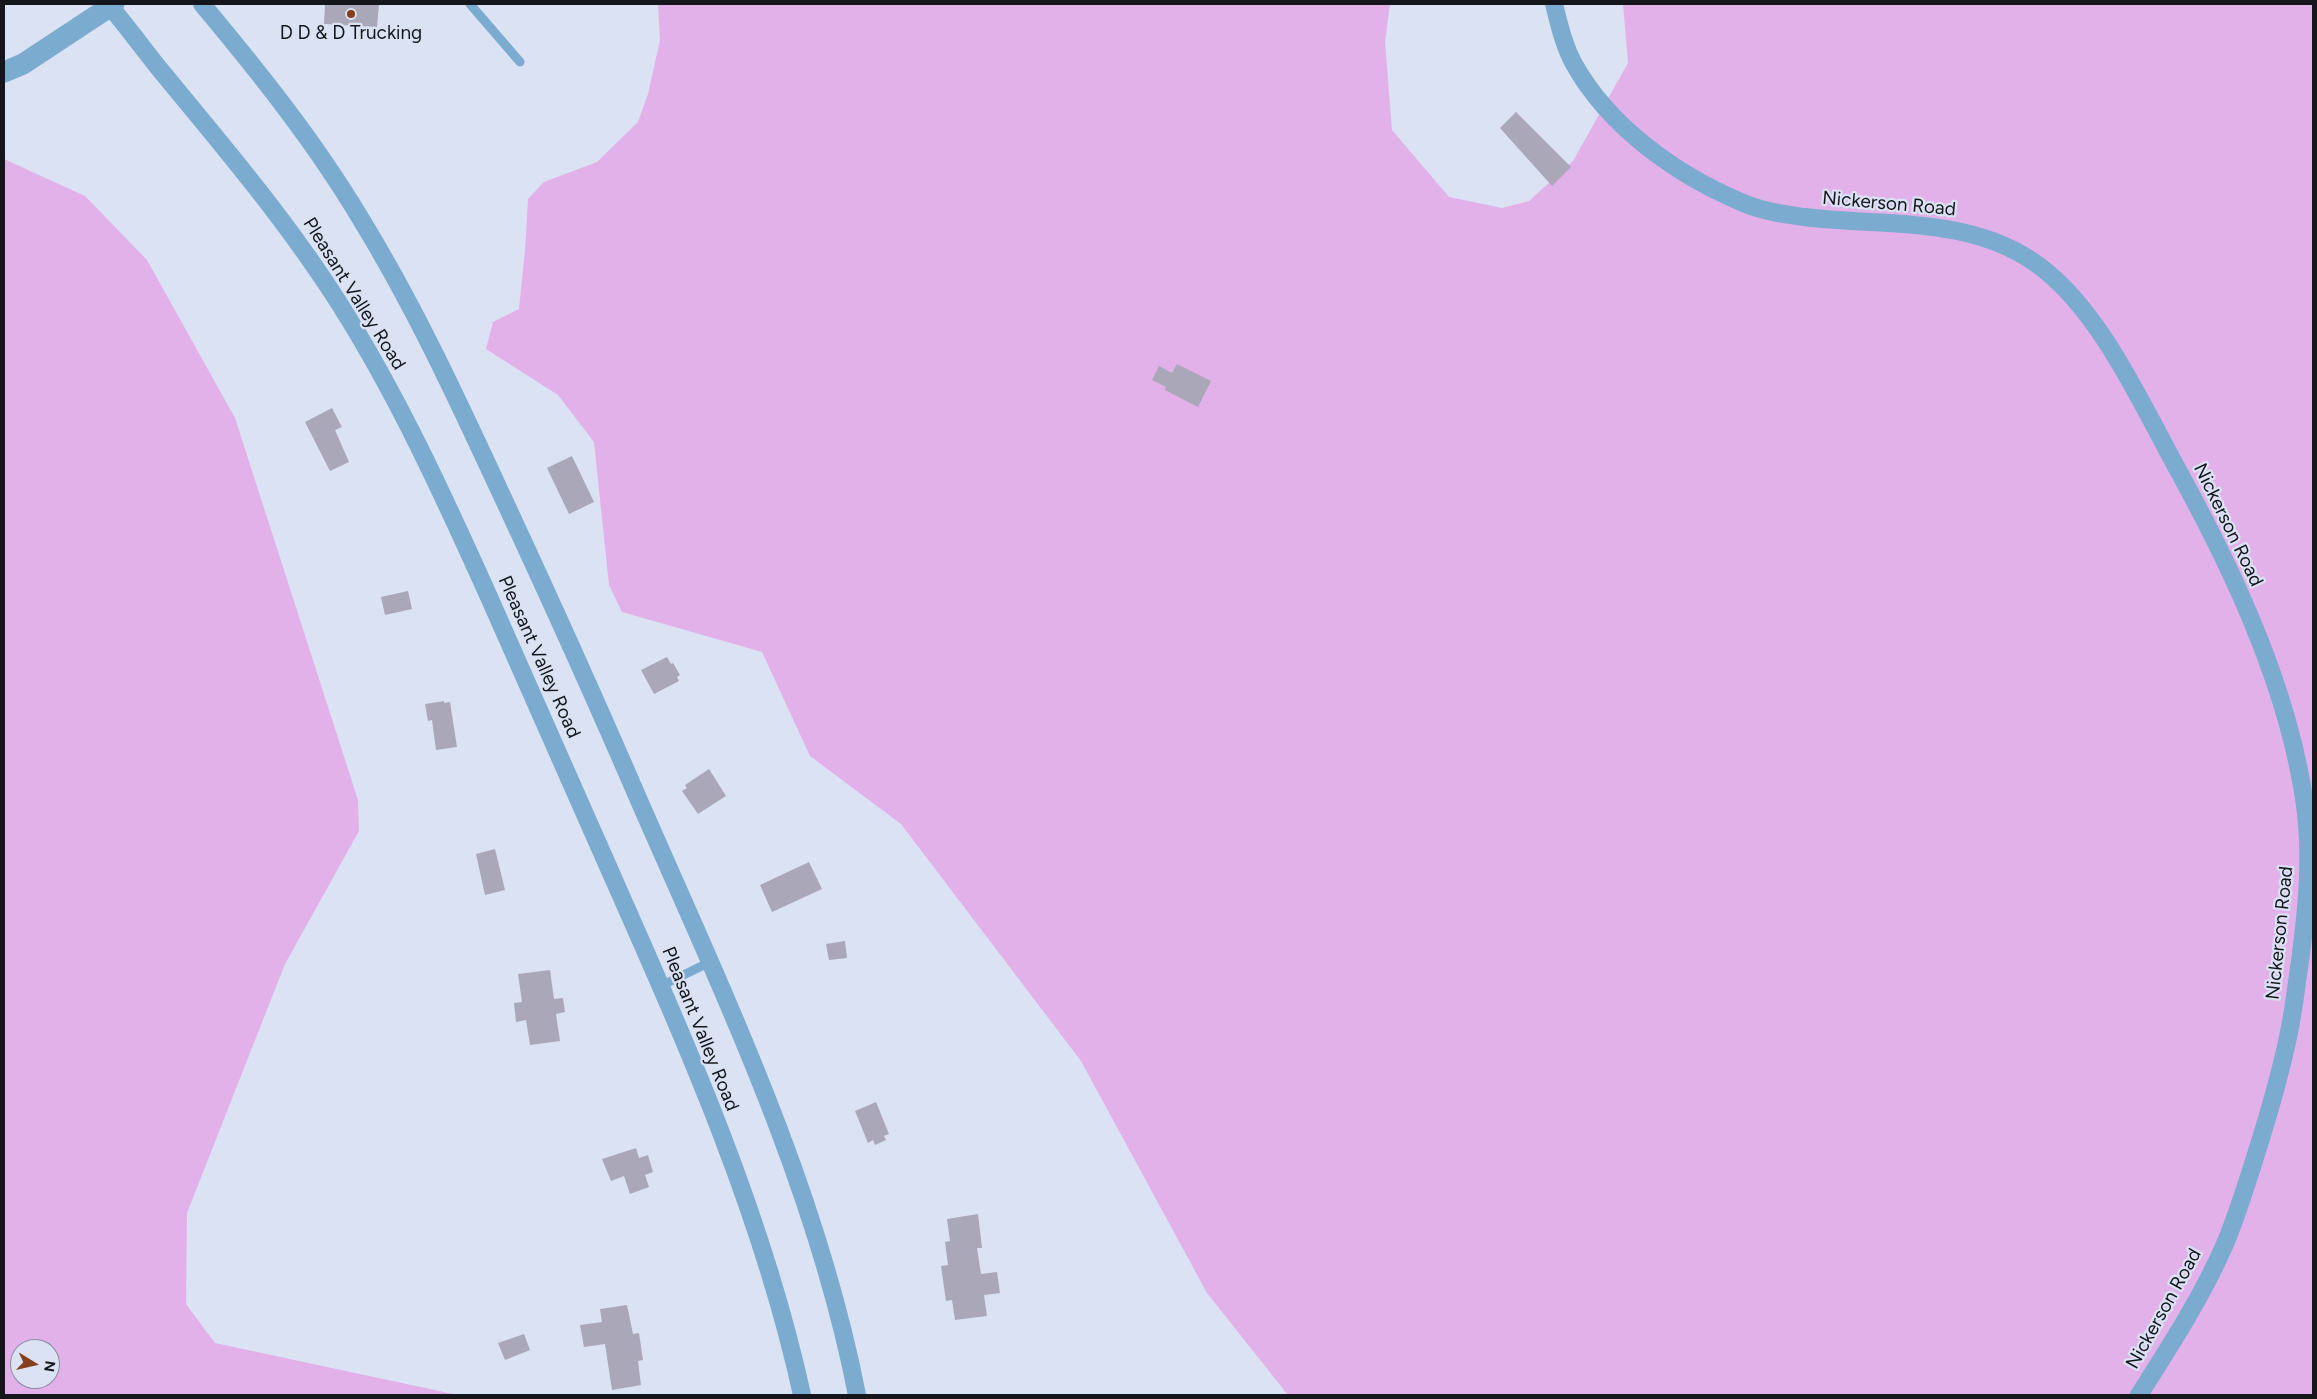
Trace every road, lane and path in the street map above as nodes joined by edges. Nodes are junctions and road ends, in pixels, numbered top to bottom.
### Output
1 (202, 4) edge
2 (470, 4) edge
3 (1554, 4) edge
4 (111, 5) edge
5 (520, 62) dead end
6 (4, 72) edge
7 (710, 962) junction
8 (661, 986) junction
9 (802, 1395) edge
10 (857, 1395) edge
11 (2140, 1395) edge

1 - 7 street, Pleasant Valley Road
2 - 5 lane
3 - 11 street, Nickerson Road
4 - 6 street
4 - 8 street, Pleasant Valley Road
7 - 8 lane
7 - 10 street, Pleasant Valley Road
8 - 9 street, Pleasant Valley Road

